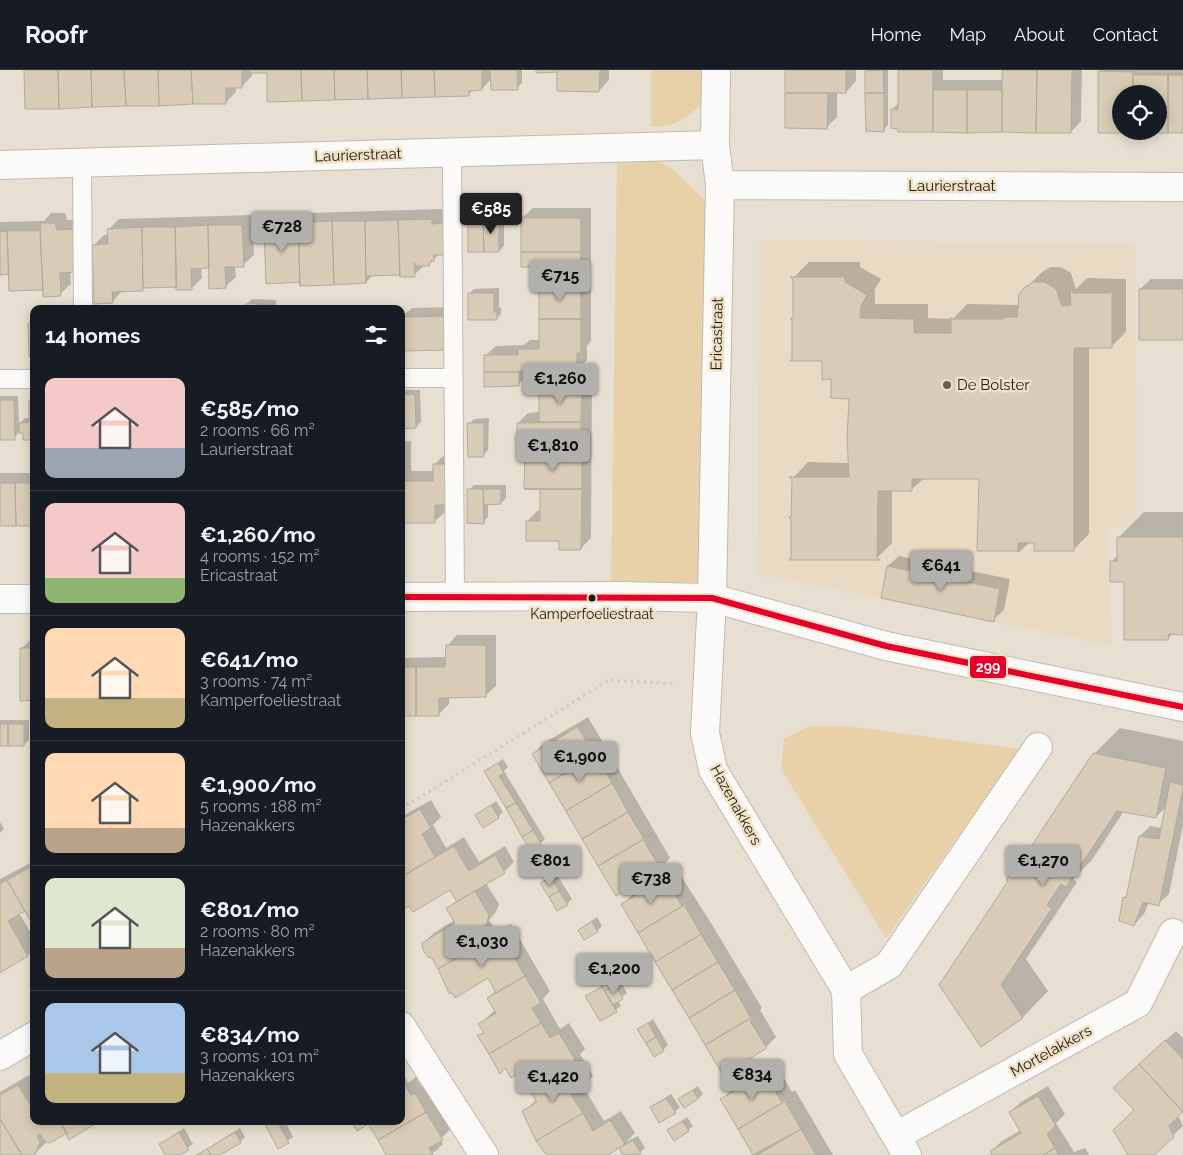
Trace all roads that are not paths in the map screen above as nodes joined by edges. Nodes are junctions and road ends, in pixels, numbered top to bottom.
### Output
1 (716, 70) edge
2 (716, 145) junction
3 (452, 152) junction
4 (82, 162) junction
5 (0, 165) edge
6 (720, 185) junction
7 (1183, 187) edge
8 (83, 305) edge
9 (405, 378) edge
10 (454, 378) junction
11 (30, 379) edge
12 (0, 380) edge
13 (405, 597) edge
14 (455, 597) junction
15 (712, 598) junction
16 (0, 599) edge
17 (30, 599) edge
18 (1183, 707) edge
19 (1038, 747) dead end
20 (1174, 933) dead end
21 (846, 990) junction
22 (405, 1032) edge
23 (30, 1038) edge
24 (0, 1056) edge
25 (901, 1145) edge
26 (484, 1155) edge

1 - 2 street, Ericastraat
2 - 3 street, Laurierstraat
2 - 6 street, Ericastraat
3 - 4 street, Laurierstraat
3 - 10 lane
4 - 5 street, Laurierstraat
4 - 8 lane
6 - 7 street, Laurierstraat
6 - 15 street, Ericastraat
9 - 10 lane
10 - 14 lane
11 - 12 lane
13 - 14 street
14 - 15 street
15 - 18 street
15 - 21 street, Hazenakkers
16 - 17 street
19 - 21 street
20 - 25 street, Mortelakkers
21 - 25 street, Hazenakkers
22 - 26 street
23 - 24 street

